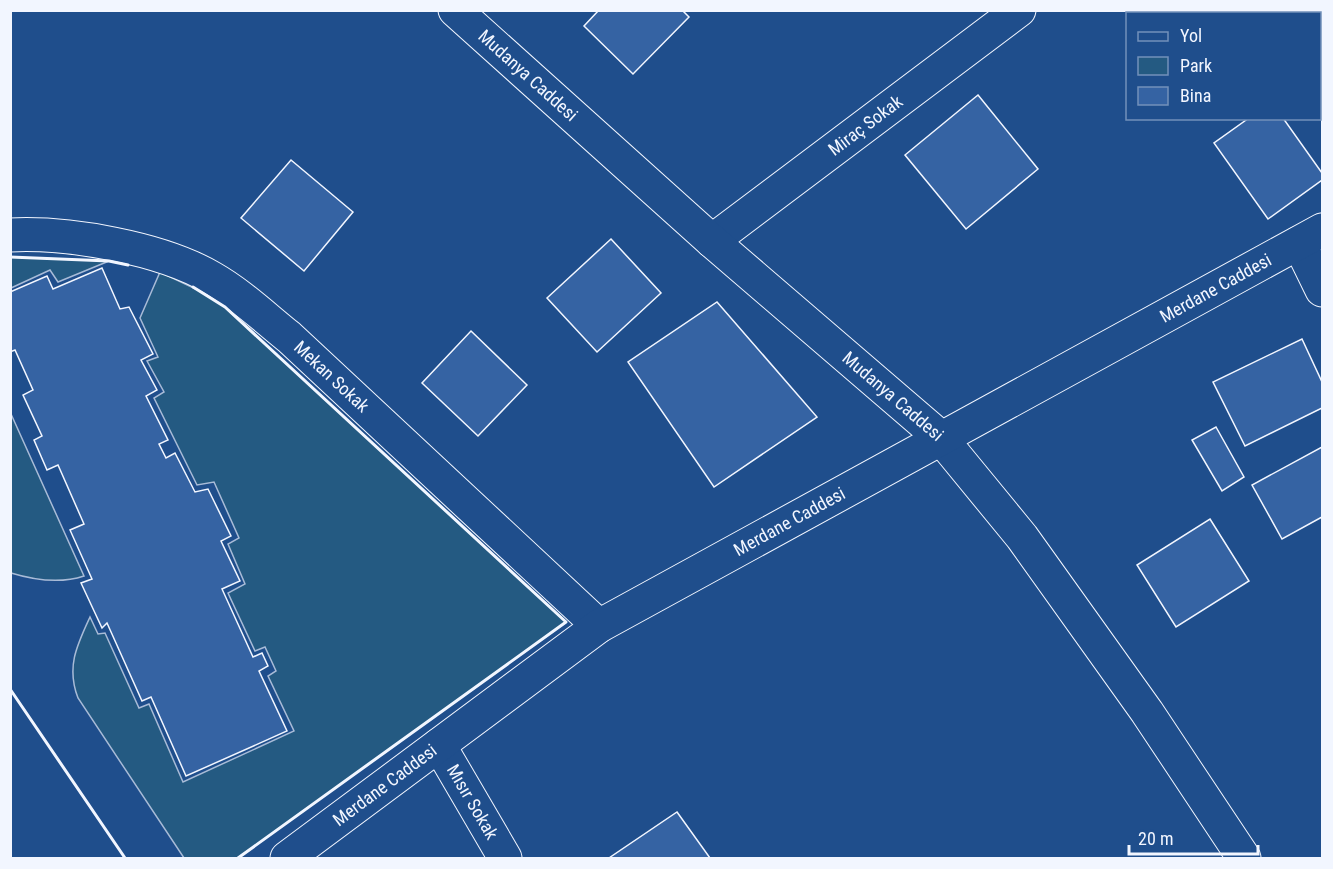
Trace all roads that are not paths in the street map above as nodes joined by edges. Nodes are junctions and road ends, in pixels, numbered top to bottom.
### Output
1 (455, 10) edge
2 (1019, 10) edge
3 (10, 235) edge
4 (1311, 236) edge
5 (712, 241) junction
6 (1323, 290) edge
7 (940, 437) junction
8 (599, 626) junction
9 (439, 745) junction
10 (287, 858) edge
11 (505, 858) edge
12 (1244, 858) edge

1 - 5 street, Mudanya Caddesi
2 - 5 street, Miraç Sokak
3 - 8 street, Mekan Sokak
4 - 6 street
4 - 7 street, Merdane Caddesi
5 - 7 street, Mudanya Caddesi
7 - 8 street, Merdane Caddesi
7 - 12 street, Mudanya Caddesi
8 - 9 street, Merdane Caddesi
9 - 10 street, Merdane Caddesi
9 - 11 street, Mısır Sokak

